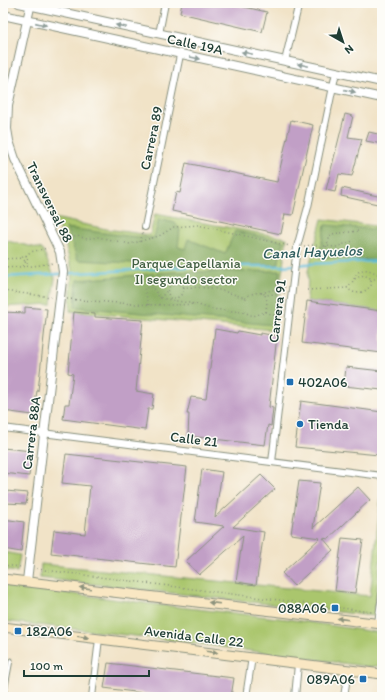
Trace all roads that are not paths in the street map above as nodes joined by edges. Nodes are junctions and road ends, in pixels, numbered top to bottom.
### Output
1 (19, 3) edge
2 (165, 3) edge
3 (299, 3) edge
4 (30, 4) edge
5 (3, 15) edge
6 (27, 20) junction
7 (159, 34) junction
8 (180, 55) junction
9 (285, 61) junction
10 (336, 72) junction
11 (382, 82) edge
12 (333, 87) junction
13 (382, 98) edge
14 (145, 227) dead end
15 (62, 287) joint
16 (3, 428) edge
17 (44, 432) junction
18 (272, 462) junction
19 (382, 476) edge
20 (3, 579) edge
21 (27, 581) junction
22 (382, 595) edge
23 (380, 624) edge
24 (3, 627) edge
25 (99, 639) junction
26 (252, 657) junction
27 (11, 660) dead end
28 (298, 664) junction
29 (348, 670) junction
30 (380, 673) edge
31 (4, 697) edge
32 (92, 697) edge
33 (246, 697) edge
34 (295, 697) edge
35 (344, 697) edge

1 - 4 street, Calle 19A
2 - 7 street
3 - 9 street
4 - 6 street, Transversal 88
7 -> 4 street, Calle 19A
5 - 6 street, Calle 19A
6 -> 8 street, Calle 19A
6 - 15 street, Transversal 88
9 -> 7 street, Calle 19A
8 -> 12 street, Calle 19A
8 - 14 street, Carrera 89
10 -> 9 street, Calle 19A
10 - 11 street, Calle 19A
10 - 12 street, Carrera 91
12 -> 13 street, Calle 19A
12 - 18 street, Carrera 91
15 - 17 street, Carrera 88A
16 - 17 street, Calle 21
17 - 18 street, Calle 21
17 - 21 street, Carrera 88A
18 - 19 street, Calle 21
20 - 21 main road
23 -> 21 main road
22 - 23 street
24 -> 25 main road, Avenida Calle 22
25 -> 26 main road, Avenida Calle 22
25 - 32 street
26 - 28 main road, Avenida Calle 22
26 - 33 street
27 - 31 lane
28 - 29 main road, Avenida Calle 22
28 - 34 street
29 - 30 main road, Avenida Calle 22
29 - 35 street

